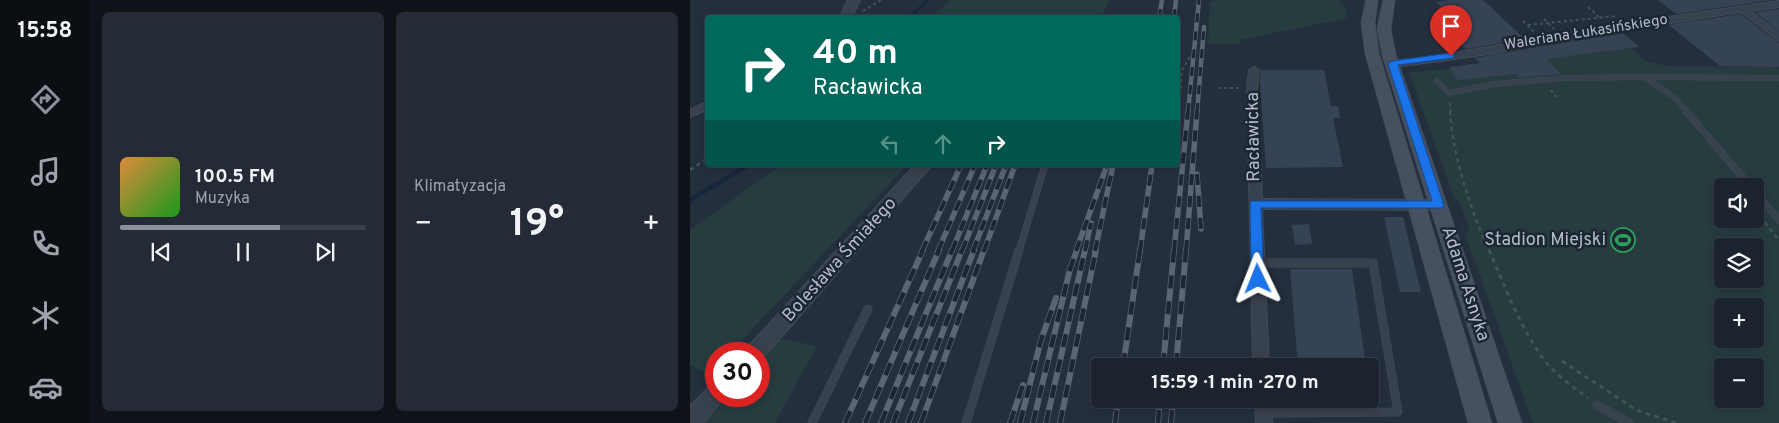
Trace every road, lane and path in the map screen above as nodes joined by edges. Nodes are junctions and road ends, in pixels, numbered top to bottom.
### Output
1 (854, 0) edge
2 (1388, 0) edge
3 (1369, 2) edge
4 (1779, 4) edge
5 (1588, 7) dead end
6 (1742, 9) junction
7 (846, 15) edge
8 (1600, 18) junction
9 (1528, 25) dead end
10 (1631, 26) junction
11 (1779, 38) edge
12 (1190, 57) dead end
13 (1392, 64) junction
14 (1254, 70) dead end
15 (1645, 77) junction
16 (1779, 78) edge
17 (1437, 81) dead end
18 (1218, 88) dead end
19 (1252, 88) junction
20 (1449, 93) junction
21 (1180, 99) edge
22 (705, 106) edge
23 (690, 114) edge
24 (705, 160) edge
25 (922, 167) edge
26 (1044, 167) edge
27 (690, 170) edge
28 (1743, 178) edge
29 (1764, 202) edge
30 (1255, 204) junction
31 (1416, 205) junction
32 (1439, 205) junction
33 (1779, 220) edge
34 (1764, 221) edge
35 (1779, 241) edge
36 (1257, 262) junction
37 (868, 309) dead end
38 (765, 342) edge
39 (1261, 358) edge
40 (1562, 361) dead end
41 (705, 402) edge
42 (1597, 405) joint
43 (1263, 412) edge
44 (690, 420) edge
45 (812, 423) edge
46 (966, 423) edge
47 (1480, 423) edge
48 (1510, 423) edge
49 (1629, 423) edge
50 (1676, 423) edge

1 - 7 street
2 - 13 main road, Adama Asnyka
3 - 31 main road, Adama Asnyka
4 - 6 street, Waleriana Łukasińskiego
5 - 8 path
6 - 10 street, Waleriana Łukasińskiego
6 - 11 street
8 - 9 path
8 - 10 path
10 - 13 street, Waleriana Łukasińskiego
12 - 21 path
13 - 32 main road, Adama Asnyka
14 - 19 street, Racławicka
15 - 16 lane
15 - 20 lane
15 - 28 lane
17 - 20 lane
18 - 19 path
19 - 30 street, Racławicka
20 - 42 path
22 - 23 street
24 - 27 path
25 - 38 street, Bolesława Śmiałego
26 - 46 lane
29 - 33 lane
30 - 31 street, Racławicka
30 - 36 street, Racławicka
31 - 32 street, Racławicka
31 - 47 main road, Adama Asnyka
32 - 48 main road, Adama Asnyka
34 - 35 path
36 - 39 street, Racławicka
36 - 43 lane
37 - 45 lane
40 - 50 path
41 - 44 street
42 - 49 lane

